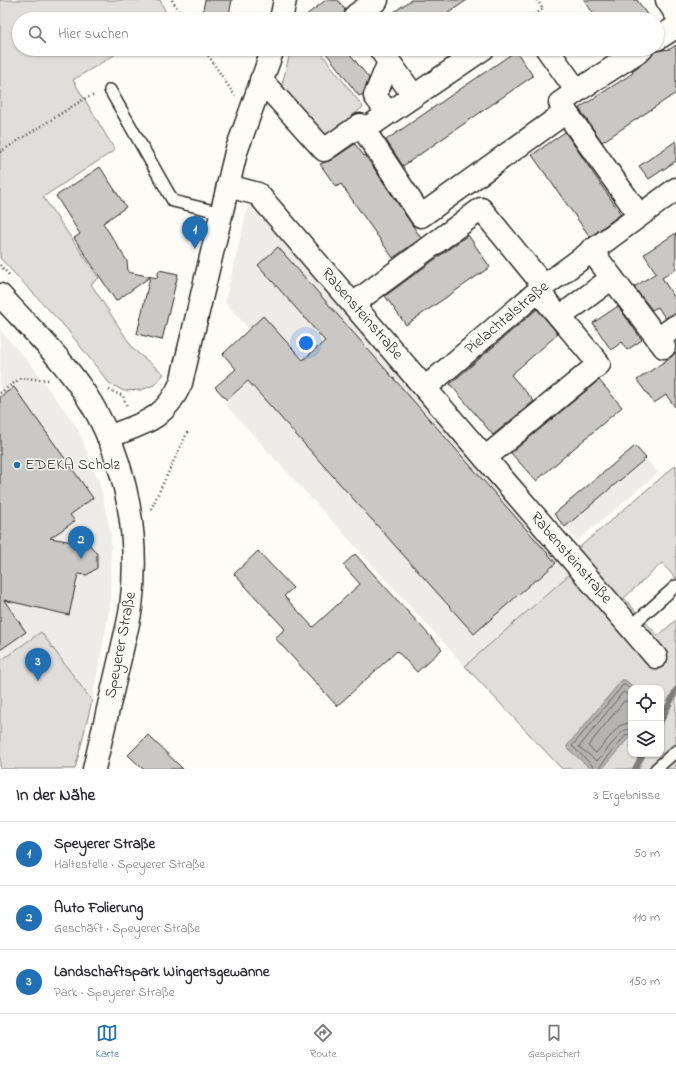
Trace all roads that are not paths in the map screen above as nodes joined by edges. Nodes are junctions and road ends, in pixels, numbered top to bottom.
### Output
1 (285, 0) edge
2 (377, 0) edge
3 (667, 0) edge
4 (282, 12) edge
5 (360, 12) edge
6 (676, 14) edge
7 (676, 27) edge
8 (664, 35) edge
9 (271, 56) edge
10 (385, 56) edge
11 (386, 56) edge
12 (472, 56) edge
13 (552, 56) edge
14 (631, 56) edge
15 (262, 80) junction
16 (110, 90) road end
17 (577, 91) junction
18 (413, 95) junction
19 (566, 112) junction
20 (388, 113) junction
21 (364, 130) junction
22 (228, 186) junction
23 (464, 186) junction
24 (676, 189) edge
25 (481, 209) junction
26 (222, 213) junction
27 (639, 215) junction
28 (421, 216) junction
29 (438, 240) junction
30 (591, 250) junction
31 (612, 278) junction
32 (541, 289) junction
33 (0, 295) edge
34 (353, 304) junction
35 (560, 317) junction
36 (676, 326) edge
37 (425, 388) junction
38 (108, 437) junction
39 (485, 458) junction
40 (676, 586) edge
41 (630, 627) junction
42 (656, 658) dead end
43 (676, 751) edge
44 (94, 769) edge
45 (656, 769) edge

1 - 4 street
2 - 5 street
3 - 6 street
7 - 8 street
9 - 15 street
10 - 20 street
11 - 18 street
12 - 18 street
13 - 17 street
14 - 17 street
15 - 21 street
15 - 22 street
16 - 26 lane
17 - 19 street
18 - 20 street
19 - 23 street
19 - 27 street
20 - 21 street
21 - 28 street
22 - 26 street
22 - 34 street, Rabensteinstraße
23 - 25 street
23 - 28 street
24 - 27 street, Pielachtalstraße
25 - 29 street
25 - 32 street
26 - 38 street
27 - 30 street, Pielachtalstraße
28 - 29 street
29 - 34 street
30 - 31 street
30 - 32 street, Pielachtalstraße
31 - 35 street
31 - 36 street
32 - 35 street
32 - 37 street, Pielachtalstraße
33 - 38 street, Speyerer Straße
34 - 37 street, Rabensteinstraße
35 - 39 street
37 - 39 street, Rabensteinstraße
38 - 44 street, Speyerer Straße
39 - 41 street, Rabensteinstraße
40 - 41 lane
41 - 42 street, Rabensteinstraße
43 - 45 lane

